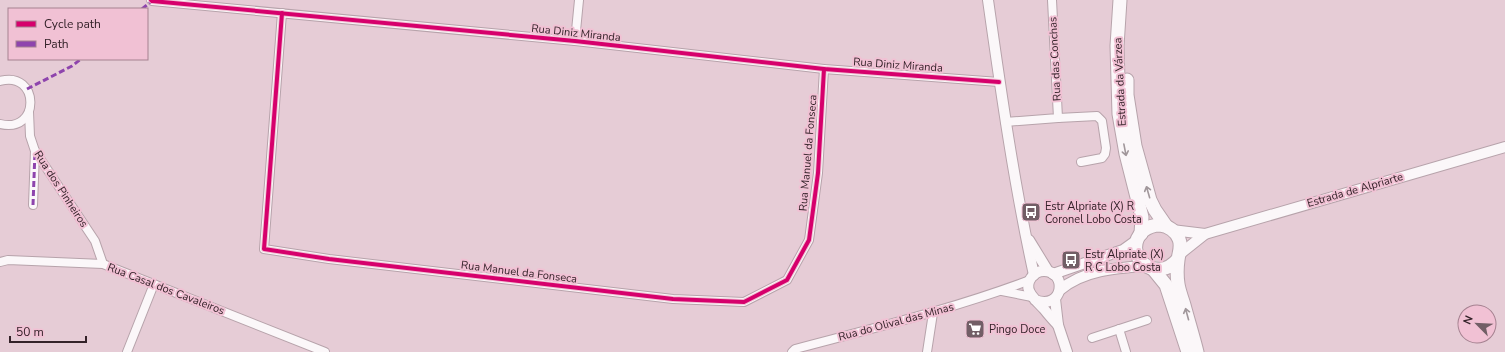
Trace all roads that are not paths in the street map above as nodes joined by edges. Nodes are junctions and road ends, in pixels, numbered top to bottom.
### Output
1 (151, 0) edge
2 (579, 0) edge
3 (988, 0) edge
4 (1052, 0) edge
5 (1120, 0) edge
6 (282, 13) junction
7 (575, 41) junction
8 (824, 68) junction
9 (0, 81) edge
10 (999, 82) junction
11 (29, 112) junction
12 (1058, 118) junction
13 (1005, 122) junction
14 (0, 124) edge
15 (1505, 146) edge
16 (35, 151) junction
17 (1081, 162) dead end
18 (33, 205) dead end
19 (1169, 228) junction
20 (1024, 232) junction
21 (1205, 234) junction
22 (1139, 237) junction
23 (1179, 256) junction
24 (0, 262) edge
25 (103, 264) junction
26 (1149, 267) junction
27 (1051, 272) junction
28 (1032, 277) junction
29 (154, 284) junction
30 (1001, 291) junction
31 (1058, 294) junction
32 (1034, 299) junction
33 (933, 313) junction
34 (1147, 320) dead end
35 (1058, 325) junction
36 (1119, 329) junction
37 (1092, 338) dead end
38 (127, 352) edge
39 (326, 352) edge
40 (792, 352) edge
41 (927, 352) edge
42 (1067, 352) edge
43 (1126, 352) edge
44 (1188, 352) edge
45 (1197, 352) edge

1 - 6 street, Rua Diniz Miranda
2 - 7 street
3 - 10 street
4 - 12 street, Rua das Conchas
19 -> 5 main road, Estrada da Várzea
5 -> 22 main road, Estrada da Várzea
6 - 7 street, Rua Diniz Miranda
6 - 8 street, Rua Manuel da Fonseca
7 - 8 street, Rua Diniz Miranda
8 - 10 street, Rua Diniz Miranda
9 - 11 street, Rua dos Pinheiros
10 - 13 street
11 - 14 street
11 - 16 street, Rua dos Pinheiros
12 - 13 street
12 - 17 street
13 - 20 street
15 - 21 street, Estrada de Alpriarte
16 - 18 street
16 - 25 street, Rua dos Pinheiros
19 - 21 street, Estrada de Alpriarte
19 - 22 main road
19 - 23 main road, Estrada da Várzea
20 - 27 street
20 - 28 street
21 - 23 street, Estrada de Alpriarte
22 - 26 main road, Estrada da Várzea
22 - 27 street
23 - 26 main road
45 -> 23 main road, Estrada da Várzea
24 - 25 street, Rua Casal dos Cavaleiros
25 - 29 street, Rua Casal dos Cavaleiros
26 - 31 street
26 - 44 main road, Estrada da Várzea
27 - 28 street
27 - 31 street
28 - 30 street, Rua do Olival das Minas
28 - 32 street
29 - 38 street
29 - 39 street, Rua Casal dos Cavaleiros
30 - 32 street, Rua do Olival das Minas
30 - 33 street, Rua do Olival das Minas
31 - 32 street
31 - 35 street
32 - 35 street
33 - 40 street, Rua do Olival das Minas
33 - 41 street
34 - 36 street
35 - 42 street
36 - 37 street
36 - 43 street

